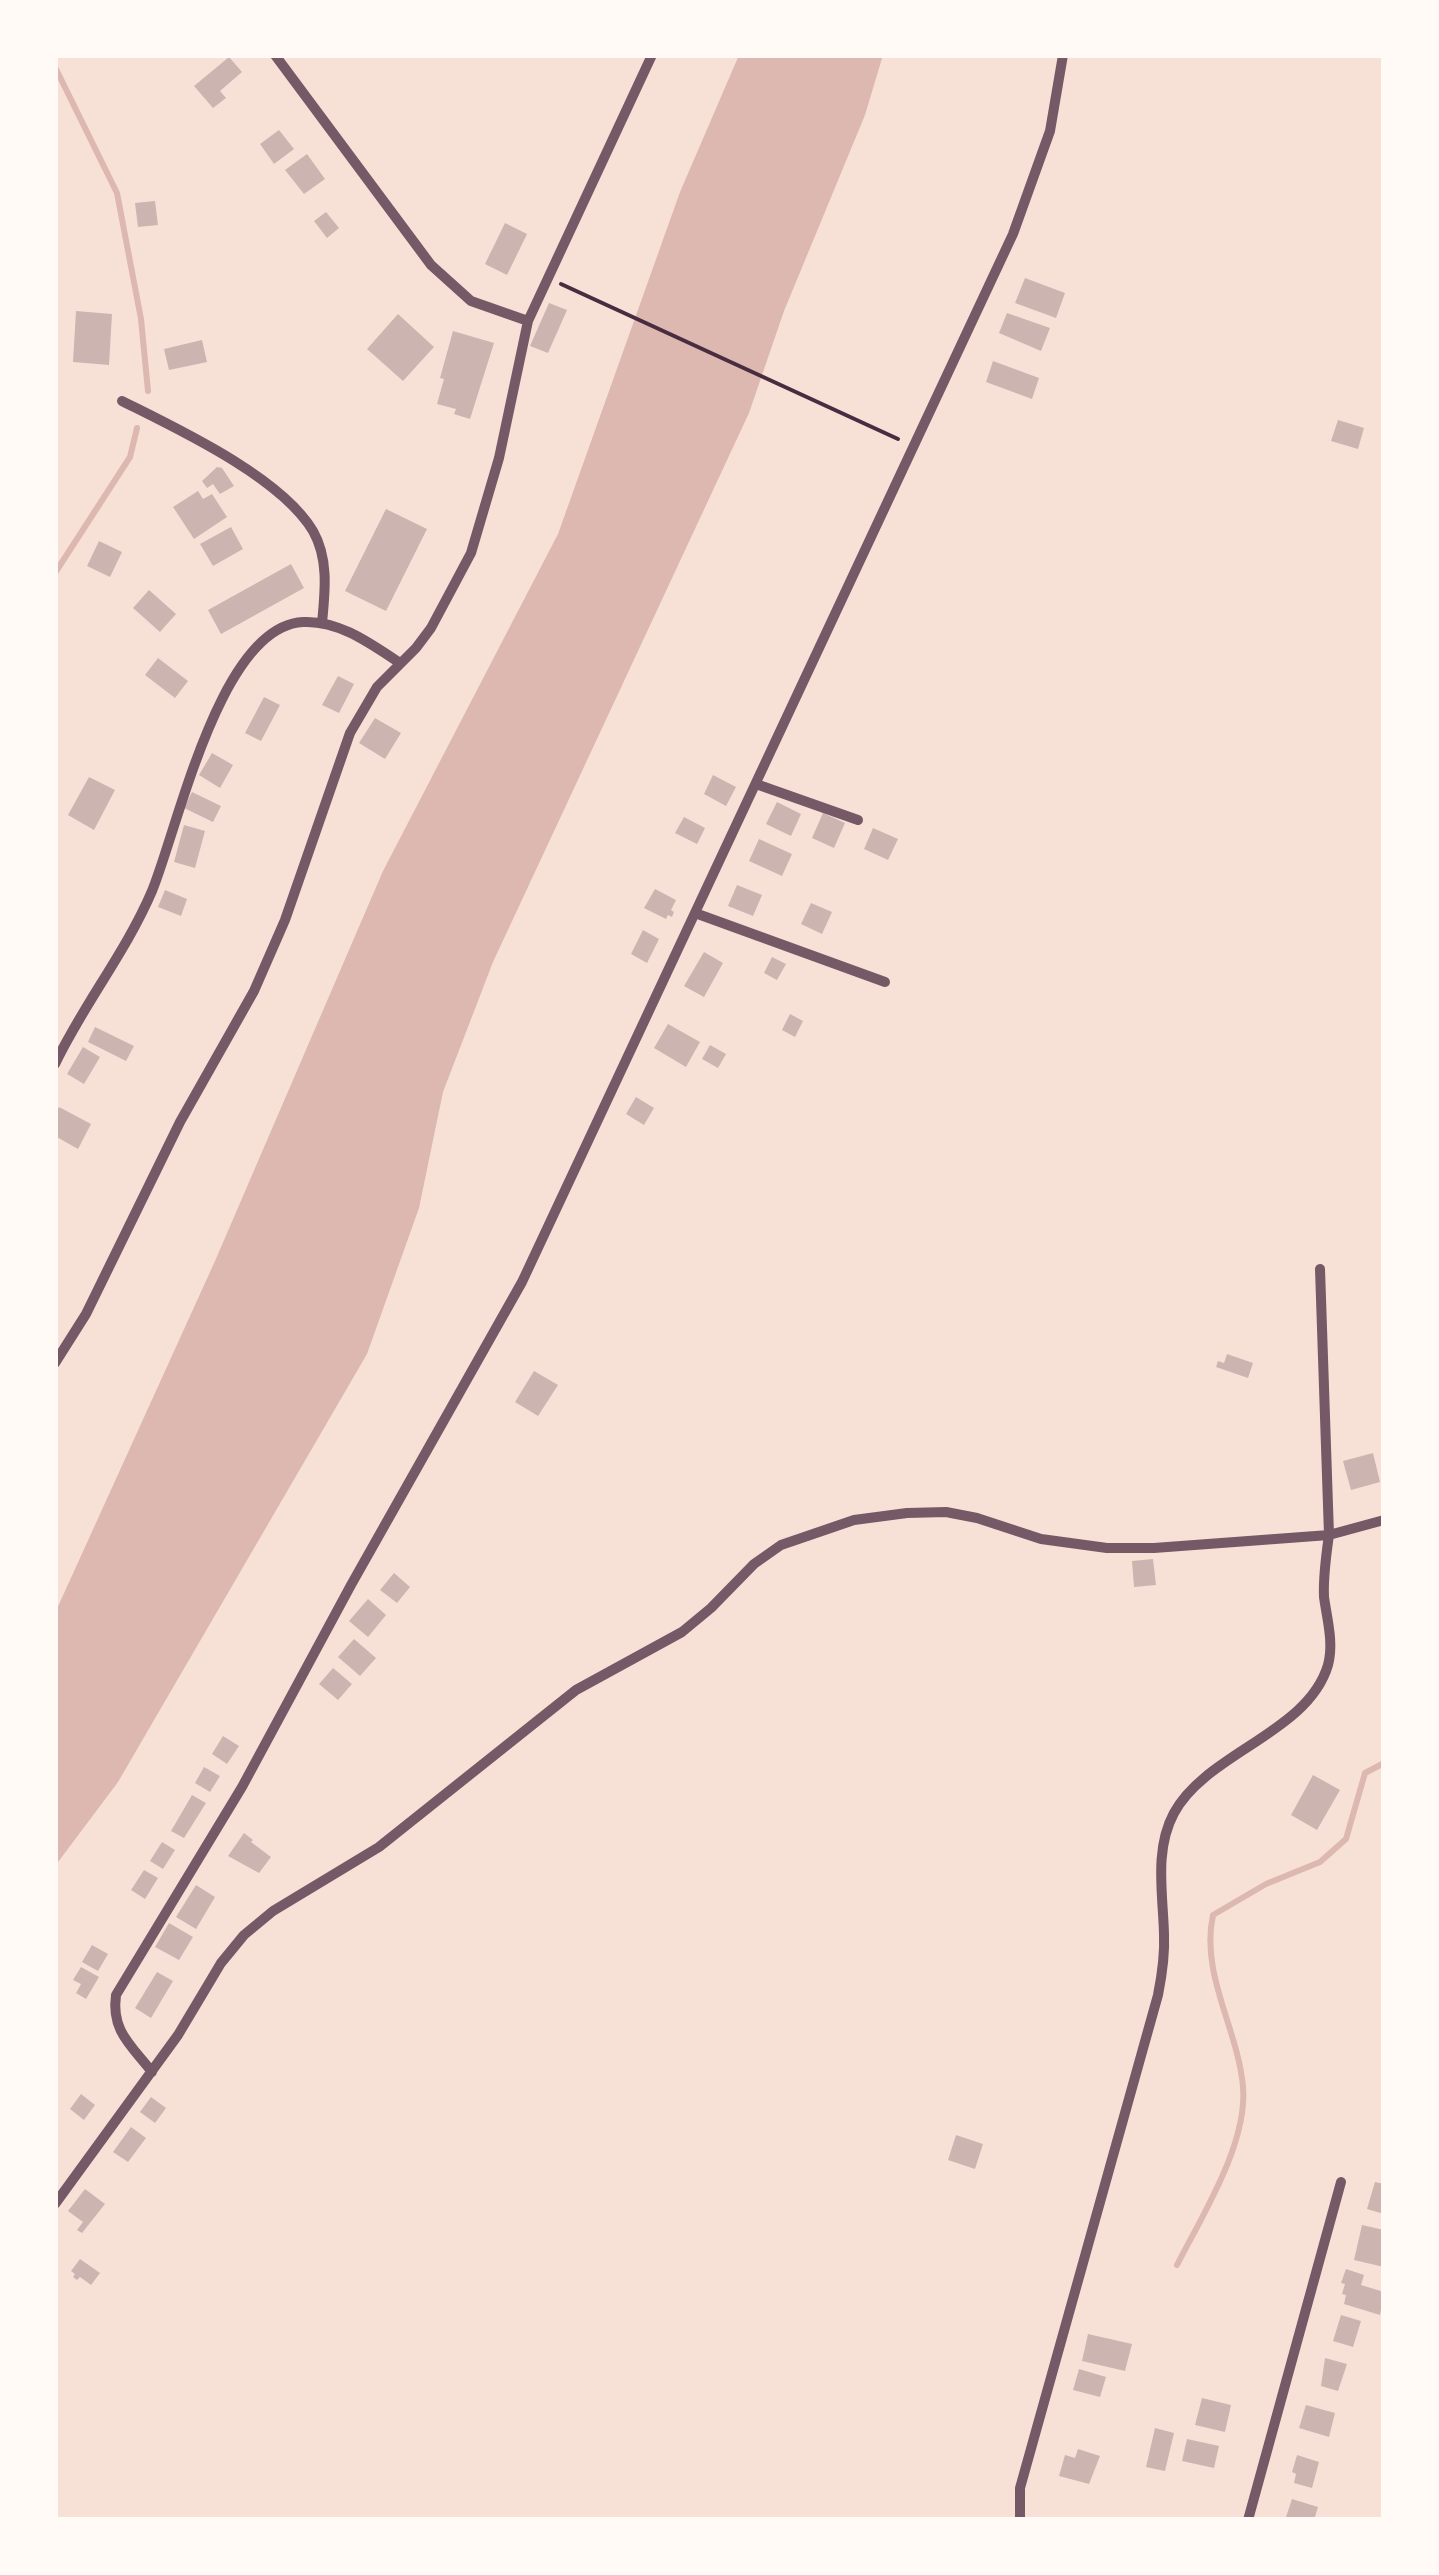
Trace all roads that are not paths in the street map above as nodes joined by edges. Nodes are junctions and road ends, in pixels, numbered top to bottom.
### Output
1 (276, 55) edge
2 (652, 55) edge
3 (1063, 55) edge
4 (528, 321) junction
5 (122, 401) dead end
6 (322, 623) junction
7 (400, 664) junction
8 (756, 784) junction
9 (858, 820) dead end
10 (695, 913) junction
11 (884, 982) dead end
12 (55, 1064) edge
13 (1320, 1268) dead end
14 (55, 1364) edge
15 (1384, 1520) edge
16 (1328, 1536) junction
17 (152, 2072) junction
18 (1341, 2182) dead end
19 (55, 2204) edge
20 (1020, 2520) edge
21 (1248, 2520) edge

1 - 4 street
2 - 4 street
3 - 8 street
4 - 7 street
5 - 6 street
6 - 7 street
6 - 12 street
7 - 14 street
8 - 9 street
8 - 10 street
10 - 11 street
10 - 17 street
13 - 16 street
15 - 16 street
16 - 17 street
16 - 20 street
17 - 19 street
18 - 21 street

